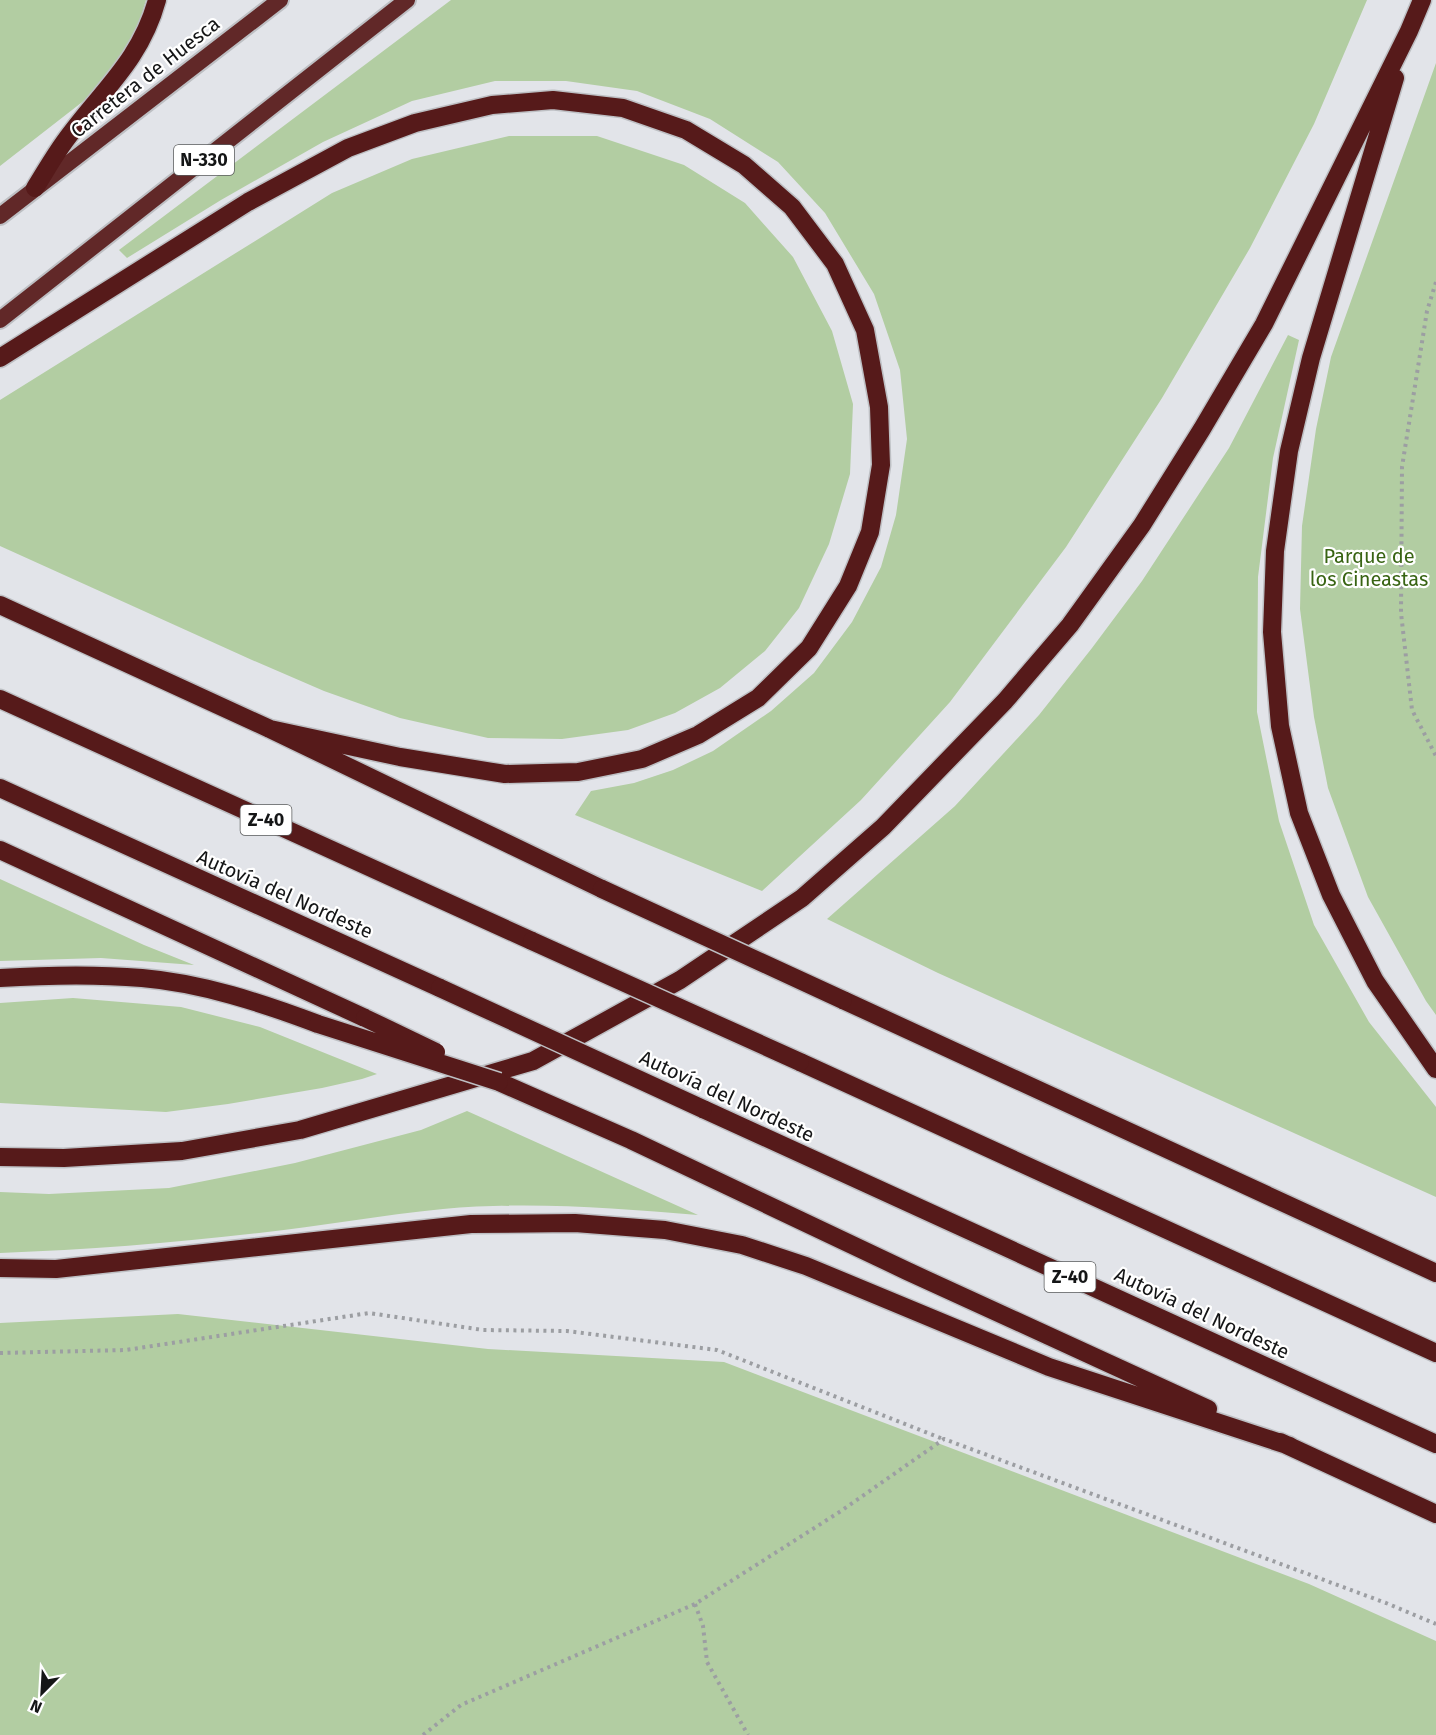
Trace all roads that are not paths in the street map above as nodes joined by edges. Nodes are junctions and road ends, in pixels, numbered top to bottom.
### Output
1 (157, 0) edge
2 (280, 0) edge
3 (407, 0) edge
4 (1422, 0) edge
5 (1410, 31) junction
6 (36, 188) junction
7 (0, 216) edge
8 (0, 320) edge
9 (0, 358) edge
10 (0, 605) edge
11 (0, 699) edge
12 (270, 729) junction
13 (0, 788) edge
14 (0, 850) edge
15 (0, 978) edge
16 (1436, 1069) edge
17 (499, 1082) junction
18 (0, 1157) edge
19 (0, 1268) edge
20 (1436, 1272) edge
21 (1436, 1353) edge
22 (1436, 1444) edge
23 (1290, 1446) junction
24 (1436, 1514) edge

1 - 6 highway
2 - 6 highway, Carretera de Huesca
3 - 8 highway, N-330
4 - 5 highway
5 - 16 highway
5 - 18 highway
6 - 7 highway, Carretera de Huesca
9 - 12 highway
10 - 12 highway
11 - 21 highway, Z-40, bridge
12 - 20 highway, bridge
13 - 22 highway, Autovía del Nordeste / Z-40, bridge
14 - 17 highway, bridge
15 - 17 highway, bridge
17 - 23 highway
19 - 23 highway
23 - 24 highway

